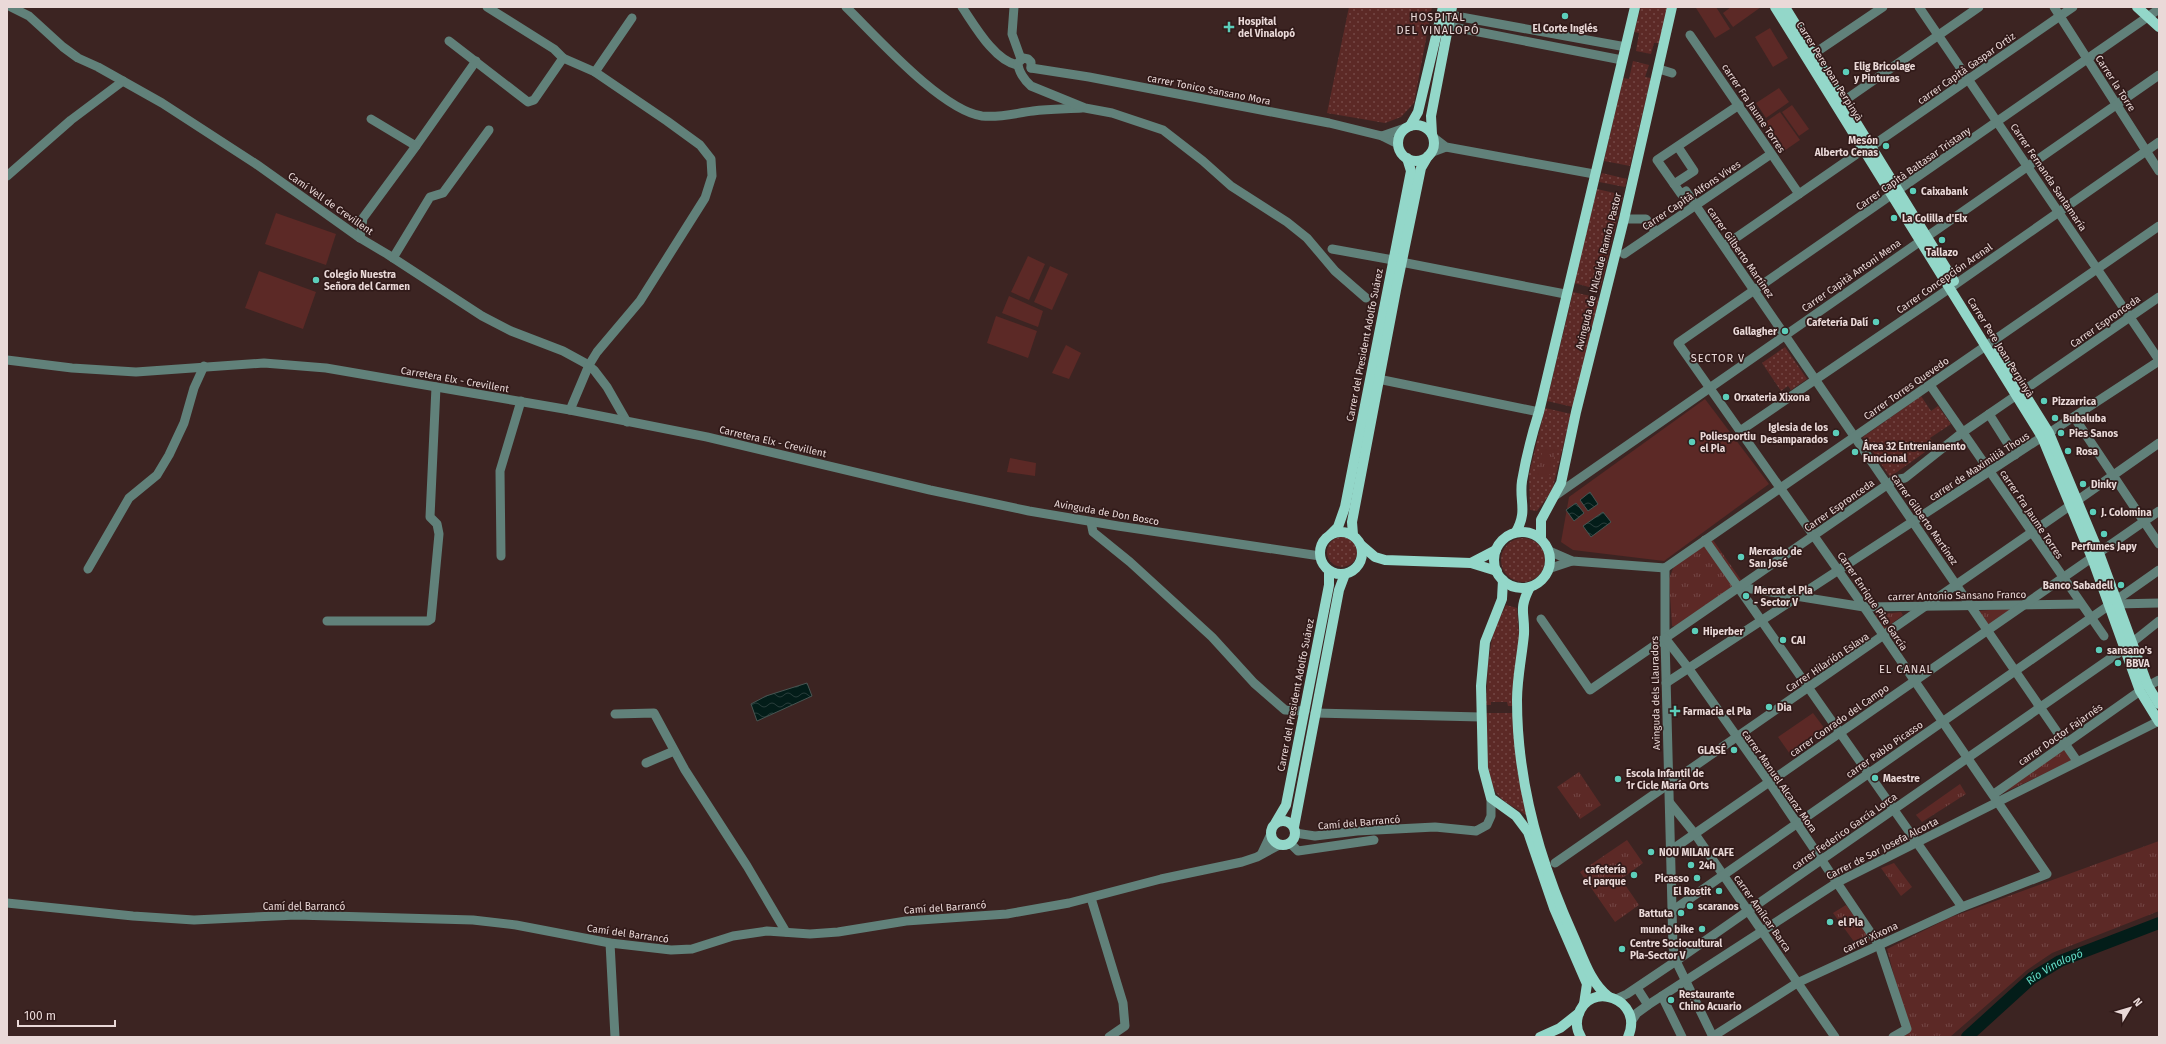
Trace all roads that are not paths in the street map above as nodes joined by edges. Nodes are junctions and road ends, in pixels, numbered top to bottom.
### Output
1 (11, 7) edge
2 (487, 7) edge
3 (846, 7) edge
4 (962, 7) edge
5 (1014, 7) edge
6 (1443, 7) edge
7 (1635, 7) edge
8 (1672, 7) edge
9 (1776, 7) edge
10 (1883, 7) edge
11 (1919, 7) edge
12 (1979, 7) edge
13 (2054, 7) edge
14 (2073, 7) edge
15 (2137, 7) edge
16 (2159, 9) edge
17 (1787, 10) edge
18 (1451, 11) edge
19 (2060, 16) junction
20 (2148, 16) junction
21 (632, 18) dead end
22 (1448, 26) junction
23 (2159, 27) edge
24 (1690, 35) dead end
25 (1938, 35) junction
26 (449, 41) dead end
27 (1626, 47) junction
28 (1811, 55) junction
29 (563, 58) junction
30 (2087, 59) junction
31 (1622, 60) junction
32 (476, 61) junction
33 (1020, 65) junction
34 (1031, 68) junction
35 (1659, 70) junction
36 (595, 72) junction
37 (1672, 73) dead end
38 (2159, 75) edge
39 (1968, 79) junction
40 (123, 81) junction
41 (1841, 103) junction
42 (1739, 105) junction
43 (2116, 105) junction
44 (1085, 108) junction
45 (371, 119) dead end
46 (1998, 122) junction
47 (1408, 127) junction
48 (489, 130) dead end
49 (1382, 136) junction
50 (1432, 136) junction
51 (2159, 142) edge
52 (1398, 144) junction
53 (416, 146) junction
54 (1446, 147) junction
55 (1678, 147) junction
56 (1868, 147) junction
57 (2146, 151) junction
58 (1771, 154) junction
59 (1429, 155) junction
60 (1406, 158) junction
61 (2028, 167) junction
62 (2159, 171) edge
63 (1594, 174) junction
64 (7, 176) edge
65 (1674, 184) junction
66 (1896, 193) junction
67 (1799, 194) junction
68 (1694, 202) junction
69 (2059, 212) junction
70 (1624, 219) junction
71 (2159, 226) edge
72 (1656, 232) junction
73 (360, 238) junction
74 (1924, 238) junction
75 (1724, 246) junction
76 (1332, 249) dead end
77 (1624, 254) dead end
78 (393, 258) junction
79 (1397, 261) junction
80 (2097, 269) junction
81 (1953, 286) junction
82 (1754, 290) junction
83 (1565, 294) junction
84 (2159, 297) edge
85 (1366, 298) dead end
86 (2130, 317) junction
87 (1785, 334) junction
88 (1678, 343) joint
89 (1989, 344) junction
90 (7, 360) edge
91 (2159, 360) edge
92 (589, 365) junction
93 (204, 366) junction
94 (1378, 380) junction
95 (1815, 380) junction
96 (1930, 384) junction
97 (436, 387) junction
98 (1709, 387) junction
99 (2020, 393) junction
100 (521, 402) junction
101 (570, 410) junction
102 (1539, 412) junction
103 (1989, 414) junction
104 (2074, 417) junction
105 (627, 422) junction
106 (1740, 431) junction
107 (1963, 432) junction
108 (2046, 435) junction
109 (1855, 437) junction
110 (2159, 443) edge
111 (2015, 455) junction
112 (1990, 472) junction
113 (2113, 475) junction
114 (892, 480) joint
115 (1887, 485) junction
116 (1781, 488) junction
117 (1556, 496) junction
118 (2074, 502) junction
119 (2159, 511) edge
120 (2144, 521) junction
121 (1091, 522) junction
122 (1913, 522) junction
123 (1516, 532) junction
124 (2031, 532) junction
125 (1331, 534) junction
126 (1353, 535) junction
127 (1814, 536) junction
128 (1540, 538) junction
129 (1705, 540) junction
130 (2159, 544) edge
131 (1361, 545) junction
132 (1496, 550) junction
133 (1548, 551) junction
134 (2095, 555) junction
135 (501, 556) dead end
136 (1320, 556) junction
137 (1385, 560) junction
138 (1572, 561) junction
139 (1471, 563) junction
140 (1665, 568) junction
141 (88, 569) dead end
142 (1356, 569) junction
143 (1548, 569) junction
144 (1329, 570) junction
145 (2159, 570) edge
146 (1497, 571) junction
147 (1839, 571) junction
148 (1345, 574) junction
149 (2063, 578) junction
150 (1503, 580) junction
151 (1956, 585) junction
152 (1530, 587) junction
153 (1739, 587) junction
154 (1799, 597) junction
155 (2113, 603) junction
156 (2159, 603) edge
157 (2081, 604) junction
158 (2024, 605) junction
159 (1971, 606) junction
160 (1864, 607) junction
161 (1925, 607) junction
162 (2091, 618) junction
163 (1541, 620) dead end
164 (328, 621) dead end
165 (1762, 621) junction
166 (2159, 621) edge
167 (1988, 630) junction
168 (1883, 636) junction
169 (2104, 636) dead end
170 (1664, 638) junction
171 (2127, 646) junction
172 (1689, 669) junction
173 (2015, 670) junction
174 (2159, 680) edge
175 (1915, 681) junction
176 (1666, 683) junction
177 (1810, 687) junction
178 (2144, 689) junction
179 (2159, 704) edge
180 (2040, 707) junction
181 (1304, 711) junction
182 (1315, 713) junction
183 (615, 714) dead end
184 (1481, 717) junction
185 (2159, 721) edge
186 (1942, 722) junction
187 (1841, 732) junction
188 (1736, 737) junction
189 (2065, 743) junction
190 (674, 751) junction
191 (1968, 758) junction
192 (2077, 761) junction
193 (646, 763) dead end
194 (1869, 773) junction
195 (1769, 782) junction
196 (1668, 783) junction
197 (1491, 798) junction
198 (1996, 798) junction
199 (1670, 803) junction
200 (1894, 809) junction
201 (1276, 822) junction
202 (1797, 823) junction
203 (1294, 830) junction
204 (1695, 834) junction
205 (1270, 836) junction
206 (1374, 840) dead end
207 (1917, 842) junction
208 (1290, 843) junction
209 (1278, 845) junction
210 (1670, 851) junction
211 (1261, 855) junction
212 (1822, 860) junction
213 (1555, 863) dead end
214 (2047, 874) joint
215 (1723, 875) junction
216 (1838, 882) junction
217 (1091, 898) junction
218 (7, 903) edge
219 (1962, 907) junction
220 (1672, 910) junction
221 (1748, 911) junction
222 (1762, 930) junction
223 (786, 932) junction
224 (610, 943) junction
225 (1880, 945) junction
226 (1676, 962) junction
227 (1685, 981) junction
228 (1797, 983) junction
229 (1637, 988) junction
230 (1662, 996) junction
231 (1613, 998) junction
232 (1648, 1005) junction
233 (1582, 1009) junction
234 (1631, 1022) junction
235 (615, 1037) edge
236 (1109, 1037) edge
237 (1540, 1037) edge
238 (1581, 1037) edge
239 (1628, 1037) edge
240 (1682, 1037) edge
241 (1713, 1037) edge
242 (1835, 1037) edge
243 (1893, 1037) edge

1 - 40 street, Camí Vell de Crevillent
2 - 29 street
3 - 44 street
4 - 33 street
5 - 33 street
6 - 47 main road
7 - 27 main road
8 - 35 main road, Avinguda de l'Alcalde Ramón Pastor
9 - 17 main road, Carrer Pere Joan Perpinyà
10 - 28 street
11 - 25 street, Carrer Fernanda Santamaría
12 - 25 street
13 - 19 street, Carrer la Torre
14 - 19 street, carrer Capità Gaspar Ortiz
15 - 20 main road
16 - 20 street, Carrer Capità Baltasar Tristany
17 - 28 main road, Carrer Pere Joan Perpinyà
18 - 22 main road
18 - 27 street
19 - 30 street, Carrer la Torre
19 - 39 street, carrer Capità Gaspar Ortiz
20 - 23 main road
20 - 30 street, Carrer Capità Baltasar Tristany
21 - 36 street
22 - 31 street
22 - 50 main road
24 - 42 street, carrer Fra Jaume Torres
25 - 39 street, Carrer Fernanda Santamaría
25 - 41 street
26 - 32 street
27 - 31 main road
28 - 41 main road, Carrer Pere Joan Perpinyà
29 - 32 street
29 - 36 street
30 - 43 street, Carrer la Torre
30 - 46 street, Carrer Capità Baltasar Tristany
31 - 63 main road
32 - 53 street
33 - 34 street
33 - 34 street
33 - 44 street
34 - 49 street, carrer Tonico Sansano Mora
35 - 37 street
35 - 70 main road, Avinguda de l'Alcalde Ramón Pastor
36 - 92 street
38 - 43 street, Carrer Capità Antoni Mena
39 - 46 street, Carrer Fernanda Santamaría
39 - 56 street, carrer Capità Gaspar Ortiz
40 - 64 street
40 - 73 street, Camí Vell de Crevillent
41 - 56 main road, Carrer Pere Joan Perpinyà
42 - 55 street
42 - 58 street, carrer Fra Jaume Torres
43 - 57 street, Carrer la Torre
43 - 61 street, Carrer Capità Antoni Mena
44 - 85 street
45 - 53 street
46 - 61 street, Carrer Fernanda Santamaría
46 - 66 street, Carrer Capità Baltasar Tristany
47 - 49 street
47 - 50 main road
47 - 52 main road
48 - 78 street
49 - 52 street, carrer Tonico Sansano Mora
50 - 54 street
50 - 59 main road
51 - 57 street, Carrer Concepción Arenal
52 - 60 main road
53 - 73 street
54 - 59 street
54 - 63 street
55 - 65 street
55 - 65 street, carrer Gilberto Martínez
56 - 66 main road, Carrer Pere Joan Perpinyà
56 - 67 street, carrer Capità Gaspar Ortiz
57 - 62 street, Carrer la Torre
57 - 69 street, Carrer Concepción Arenal
58 - 67 street, carrer Fra Jaume Torres
58 - 68 street, Carrer Capità Alfons Vives
59 - 60 main road
59 - 79 main road, Carrer del President Adolfo Suárez
60 - 79 main road, Carrer del President Adolfo Suárez
61 - 69 street, Carrer Fernanda Santamaría
61 - 74 street, Carrer Capità Antoni Mena
63 - 83 main road
65 - 68 street, carrer Gilberto Martínez
66 - 74 main road, Carrer Pere Joan Perpinyà
66 - 82 street, Carrer Capità Baltasar Tristany
67 - 75 street, carrer Capità Gaspar Ortiz
68 - 72 street, Carrer Capità Alfons Vives
68 - 75 street, carrer Gilberto Martínez
69 - 80 street, Carrer Fernanda Santamaría
69 - 81 street, Carrer Concepción Arenal
70 - 72 street
70 - 117 main road, Avinguda de l'Alcalde Ramón Pastor
71 - 80 street, Carrer Torres Quevedo
72 - 77 street, Carrer Capità Alfons Vives
73 - 78 street, Camí Vell de Crevillent
74 - 81 main road, Carrer Pere Joan Perpinyà
74 - 87 street, Carrer Capità Antoni Mena
75 - 82 street, carrer Gilberto Martínez
76 - 79 street
78 - 92 street, Camí Vell de Crevillent
79 - 83 street
79 - 94 main road, Carrer del President Adolfo Suárez
79 - 125 main road, Carrer del President Adolfo Suárez
80 - 86 street, Carrer Fernanda Santamaría
80 - 89 street, Carrer Torres Quevedo
81 - 89 main road, Carrer Pere Joan Perpinyà
81 - 95 street, Carrer Concepción Arenal
82 - 87 street, carrer Gilberto Martínez
82 - 88 street, Carrer Capità Baltasar Tristany
83 - 102 main road
84 - 86 street, Carrer Espronceda
86 - 91 street, Carrer Fernanda Santamaría
86 - 99 street, Carrer Espronceda
87 - 95 street, carrer Gilberto Martínez
87 - 98 street, Carrer Capità Antoni Mena
88 - 98 street, Carrer Enrique Pire García
89 - 96 street, Carrer Torres Quevedo
89 - 99 main road, Carrer Pere Joan Perpinyà
90 - 93 street, Carretera Elx - Crevillent
91 - 104 street, carrer de Maximilià Thous
92 - 101 street
92 - 105 street, Camí Vell de Crevillent
93 - 97 street, Carretera Elx - Crevillent
93 - 141 street
94 - 102 street
94 - 126 main road, Carrer del President Adolfo Suárez
95 - 106 street, Carrer Concepción Arenal
95 - 109 street, carrer Gilberto Martínez
96 - 107 street, carrer Fra Jaume Torres
96 - 109 street, Carrer Torres Quevedo
97 - 100 street, Carretera Elx - Crevillent
97 - 164 street
98 - 106 street, Carrer Enrique Pire García
98 - 117 street, Carrer Capità Antoni Mena
99 - 103 street, Carrer Espronceda
99 - 108 main road, Carrer Pere Joan Perpinyà
100 - 101 street, Carretera Elx - Crevillent
100 - 135 street
101 - 105 street, Carretera Elx - Crevillent
102 - 123 main road
103 - 107 street, Carrer Espronceda
103 - 111 street
104 - 108 street, carrer de Maximilià Thous
104 - 113 street
105 - 114 street, Carretera Elx - Crevillent
106 - 116 street, Carrer Enrique Pire García
107 - 112 street, carrer Fra Jaume Torres
107 - 115 street, Carrer Espronceda
108 - 111 street, carrer de Maximilià Thous
108 - 118 main road, Carrer Pere Joan Perpinyà
109 - 115 street, carrer Gilberto Martínez
109 - 116 street, Carrer Torres Quevedo
110 - 113 street, Carrer Hilarión Eslava
111 - 112 street, carrer de Maximilià Thous
112 - 122 street, carrer de Maximilià Thous
112 - 124 street, carrer Fra Jaume Torres
113 - 118 street, Carrer Hilarión Eslava
113 - 120 street
114 - 121 street, Avinguda de Don Bosco
115 - 122 street, carrer Gilberto Martínez
115 - 127 street, Carrer Espronceda
116 - 127 street, Carrer Enrique Pire García
116 - 129 street, Carrer Torres Quevedo
117 - 128 main road, Avinguda de l'Alcalde Ramón Pastor
118 - 124 street, Carrer Hilarión Eslava
118 - 134 main road, Carrer Pere Joan Perpinyà
119 - 120 street, carrer Conrado del Campo
120 - 130 street
120 - 134 street, carrer Conrado del Campo
121 - 136 street, Avinguda de Don Bosco
121 - 181 street
122 - 147 street, carrer de Maximilià Thous
122 - 151 street, carrer Gilberto Martínez
123 - 128 main road
123 - 132 main road
124 - 149 street, carrer Fra Jaume Torres
124 - 151 street, Carrer Hilarión Eslava
125 - 126 main road
125 - 136 main road
126 - 131 main road
127 - 147 street, Carrer Enrique Pire García
127 - 153 street, Carrer Espronceda
128 - 133 main road
129 - 140 street, Carrer Torres Quevedo
129 - 153 street
131 - 137 main road
131 - 142 main road
132 - 139 main road
132 - 146 main road
133 - 138 street
133 - 143 main road
134 - 149 street, carrer Conrado del Campo
134 - 155 main road, Carrer Pere Joan Perpinyà
136 - 144 main road
137 - 139 main road
137 - 142 main road
138 - 140 street
138 - 143 street
139 - 146 main road
140 - 170 street, Avinguda dels Llauradors
142 - 148 main road
143 - 152 main road
144 - 148 main road
144 - 181 main road, Carrer del President Adolfo Suárez
145 - 155 street, carrer Pablo Picasso
146 - 150 main road
147 - 154 street, carrer de Maximilià Thous
147 - 160 street, Carrer Enrique Pire García
148 - 182 main road
149 - 157 street, carrer Fra Jaume Torres
149 - 158 street, carrer Conrado del Campo
150 - 152 main road
150 - 184 main road
151 - 159 street, carrer Gilberto Martínez
151 - 161 street, Carrer Hilarión Eslava
152 - 231 main road
153 - 154 street, carrer Antonio Sansano Franco
153 - 165 street
153 - 170 street, Carrer Espronceda
154 - 160 street, carrer Antonio Sansano Franco
154 - 165 street, carrer de Maximilià Thous
155 - 156 street
155 - 162 street, carrer Pablo Picasso
155 - 171 main road, Carrer Pere Joan Perpinyà
157 - 158 street, carrer Antonio Sansano Franco
157 - 162 street, carrer Fra Jaume Torres
158 - 159 street, carrer Antonio Sansano Franco
158 - 167 street, carrer Conrado del Campo
159 - 161 street, carrer Antonio Sansano Franco
159 - 167 street, carrer Gilberto Martínez
160 - 161 street, carrer Antonio Sansano Franco
160 - 168 street, Carrer Enrique Pire García
161 - 168 street, Carrer Hilarión Eslava
162 - 169 street, carrer Fra Jaume Torres
162 - 173 street, carrer Pablo Picasso
163 - 170 street, Carrer Espronceda
165 - 172 street, carrer de Maximilià Thous
165 - 177 street
166 - 171 street, carrer Federico García Lorca
167 - 173 street, carrer Gilberto Martínez
167 - 175 street, carrer Conrado del Campo
168 - 175 street, Carrer Enrique Pire García
168 - 177 street, Carrer Hilarión Eslava
170 - 172 street, carrer Manuel Alcaraz Mora
170 - 176 street, Avinguda dels Llauradors
171 - 178 main road, Carrer Pere Joan Perpinyà
171 - 180 street, carrer Federico García Lorca
172 - 176 street, carrer de Maximilià Thous
172 - 188 street, carrer Manuel Alcaraz Mora
173 - 180 street, carrer Gilberto Martínez
173 - 186 street, carrer Pablo Picasso
174 - 178 street, carrer Doctor Fajarnés
175 - 186 street, Carrer Enrique Pire García
175 - 187 street, carrer Conrado del Campo
176 - 196 street, Avinguda dels Llauradors
177 - 187 street
177 - 188 street, Carrer Hilarión Eslava
178 - 179 main road, Carrer Pere Joan Perpinyà
178 - 185 main road, Carrer Pere Joan Perpinyà
178 - 189 street, carrer Doctor Fajarnés
180 - 189 street, carrer Gilberto Martínez
180 - 191 street, carrer Federico García Lorca
181 - 201 main road, Carrer del President Adolfo Suárez
182 - 184 street
182 - 203 main road
183 - 190 street
184 - 197 main road
185 - 192 street, Carrer de Sor Josefa Alcorta
186 - 191 street, Carrer Enrique Pire García
186 - 194 street, carrer Pablo Picasso
187 - 194 street
187 - 195 street, carrer Conrado del Campo
188 - 195 street, carrer Manuel Alcaraz Mora
188 - 196 street, Carrer Hilarión Eslava
189 - 192 street, carrer Gilberto Martínez
189 - 198 street, carrer Doctor Fajarnés
190 - 193 street
190 - 223 street
191 - 198 street, Carrer Enrique Pire García
191 - 200 street, carrer Federico García Lorca
192 - 198 street, Carrer de Sor Josefa Alcorta
194 - 200 street
194 - 202 street, carrer Pablo Picasso
195 - 202 street, carrer Manuel Alcaraz Mora
195 - 204 street, carrer Conrado del Campo
196 - 199 street, Avinguda dels Llauradors
196 - 213 street, Carrer Hilarión Eslava
197 - 203 street, Camí del Barrancó
197 - 233 main road
198 - 207 street, Carrer de Sor Josefa Alcorta
198 - 214 street, Carrer Enrique Pire García
199 - 204 street, carrer Amílcar Barca
199 - 210 street, Avinguda dels Llauradors
200 - 207 street
200 - 212 street, carrer Federico García Lorca
201 - 203 main road
201 - 205 main road
202 - 212 street, carrer Manuel Alcaraz Mora
202 - 215 street, carrer Pablo Picasso
203 - 208 main road
204 - 210 street, carrer Conrado del Campo
204 - 215 street, carrer Amílcar Barca
205 - 209 main road
205 - 211 street
206 - 208 street
207 - 216 street, Carrer de Sor Josefa Alcorta
207 - 219 street
208 - 209 main road
209 - 211 street, Camí del Barrancó
210 - 220 street, Avinguda dels Llauradors
211 - 217 street, Camí del Barrancó
212 - 216 street, carrer Manuel Alcaraz Mora
212 - 221 street, carrer Federico García Lorca
214 - 219 street, carrer Xixona
215 - 220 street, carrer Pablo Picasso
215 - 221 street, carrer Amílcar Barca
216 - 222 street, Carrer de Sor Josefa Alcorta
216 - 225 street, carrer Manuel Alcaraz Mora
217 - 223 street, Camí del Barrancó
217 - 236 street
218 - 224 street, Camí del Barrancó
219 - 225 street, carrer Xixona
220 - 226 street, Avinguda dels Llauradors
221 - 222 street, carrer Amílcar Barca
221 - 226 street, carrer Federico García Lorca
222 - 227 street, Carrer de Sor Josefa Alcorta
222 - 228 street, carrer Amílcar Barca
223 - 224 street, Camí del Barrancó
224 - 235 street
225 - 228 street, carrer Xixona
225 - 243 street, carrer Manuel Alcaraz Mora
226 - 227 street, Avinguda dels Llauradors
226 - 229 street, carrer Federico García Lorca
227 - 230 street, Carrer de Sor Josefa Alcorta
227 - 241 street, Avinguda dels Llauradors
228 - 241 street, carrer Xixona
228 - 242 street, carrer Amílcar Barca
229 - 231 street, carrer Federico García Lorca
229 - 232 street
230 - 232 street, Carrer de Sor Josefa Alcorta
230 - 240 street
231 - 233 main road
231 - 234 main road
232 - 234 street, Carrer de Sor Josefa Alcorta
233 - 237 main road
233 - 238 main road
234 - 239 main road

